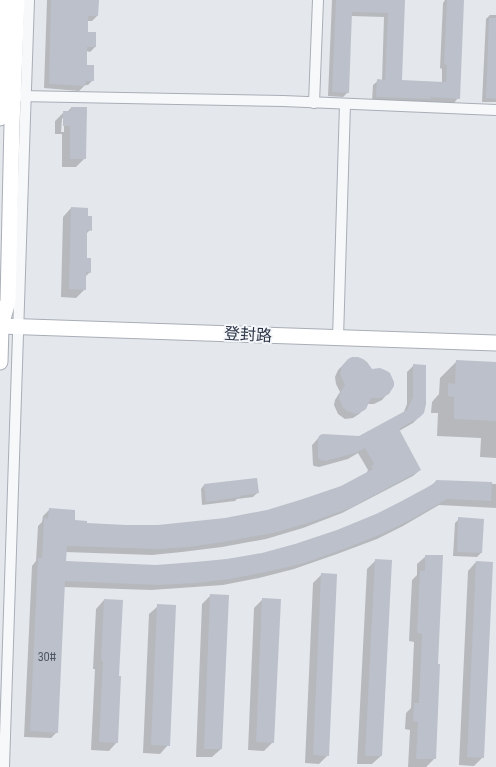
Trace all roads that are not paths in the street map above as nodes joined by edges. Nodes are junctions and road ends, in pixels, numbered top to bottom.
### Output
1 (5, 0) edge
2 (16, 0) edge
3 (29, 0) edge
4 (318, 0) edge
5 (19, 96) junction
6 (314, 103) junction
7 (345, 104) junction
8 (496, 110) edge
9 (0, 118) edge
10 (0, 324) edge
11 (18, 326) junction
12 (338, 338) junction
13 (496, 343) edge
14 (0, 362) edge
15 (4, 767) edge

1 - 9 main road
2 - 5 main road
3 - 5 street
4 - 6 street
5 - 6 street
5 - 10 main road
5 - 11 street
6 - 7 street
7 - 8 street
7 - 12 street
10 - 11 main road, 登封路
10 - 14 main road
11 - 12 main road, 登封路
11 - 15 street
12 - 13 main road, 登封路

